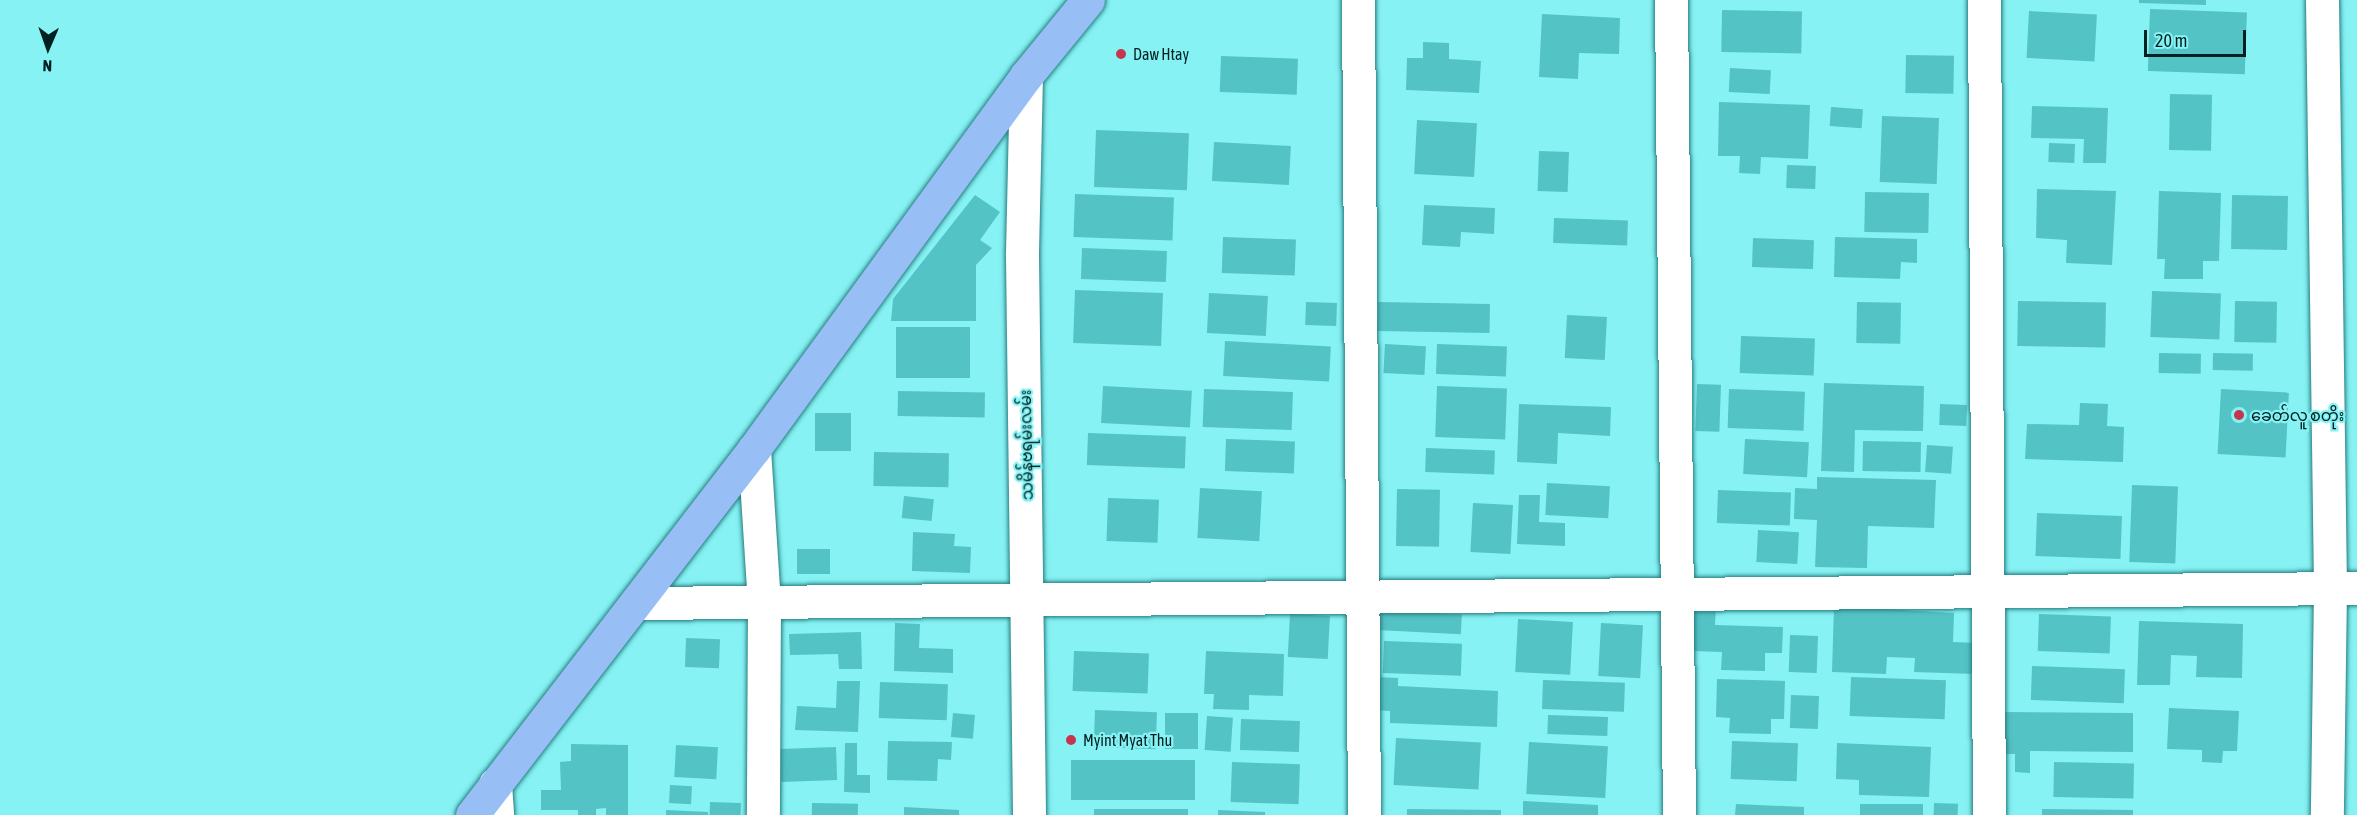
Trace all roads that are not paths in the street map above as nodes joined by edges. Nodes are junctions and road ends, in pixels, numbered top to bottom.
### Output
1 (1088, 0) edge
2 (1358, 0) edge
3 (1671, 0) edge
4 (1984, 0) edge
5 (2322, 0) edge
6 (1026, 76) junction
7 (754, 449) junction
8 (2344, 589) edge
9 (1986, 591) junction
10 (1680, 594) junction
11 (1362, 597) junction
12 (1028, 600) junction
13 (764, 602) junction
14 (636, 603) junction
15 (496, 799) edge
16 (472, 815) edge
17 (764, 815) edge
18 (1029, 815) edge
19 (1364, 815) edge
20 (1680, 815) edge
21 (1989, 815) edge
22 (2327, 815) edge

1 - 6 main road
2 - 11 street
3 - 10 street
4 - 9 street
5 - 8 street
6 - 7 main road
6 - 12 street, သမိန်ဗရမ်းလမ်း
7 - 13 street
7 - 14 main road
8 - 9 street
8 - 22 street
9 - 10 street
9 - 21 street
10 - 11 street
10 - 20 street
11 - 12 street
11 - 19 street
12 - 13 street
12 - 18 street, သမိန်ဗရမ်းလမ်း
13 - 14 street
13 - 17 street
14 - 15 main road
15 - 16 main road

